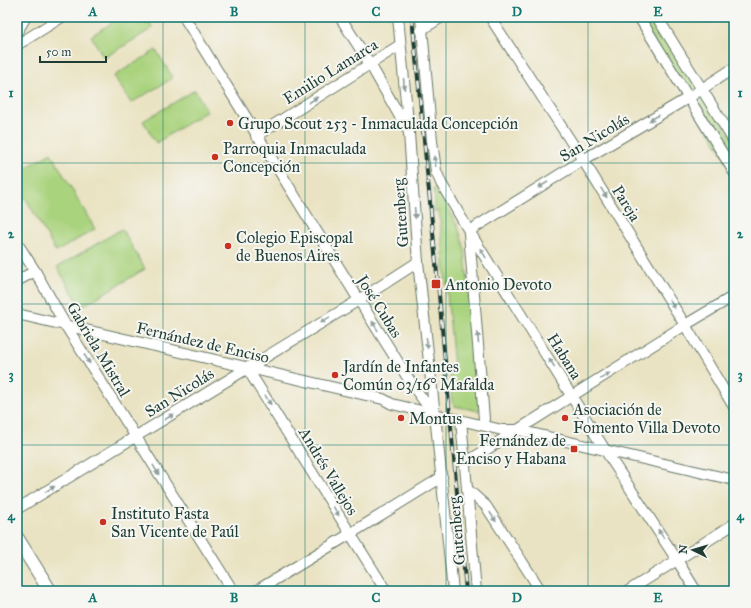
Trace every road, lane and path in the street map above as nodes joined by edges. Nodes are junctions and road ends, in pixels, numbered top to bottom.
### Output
1 (24, 17) edge
2 (62, 17) edge
3 (184, 17) edge
4 (340, 17) edge
5 (398, 17) edge
6 (421, 17) edge
7 (442, 17) edge
8 (490, 17) edge
9 (639, 17) edge
10 (657, 17) edge
11 (17, 29) edge
12 (422, 30) junction
13 (400, 45) junction
14 (17, 46) edge
15 (370, 64) junction
16 (734, 68) edge
17 (702, 89) junction
18 (688, 98) junction
19 (409, 133) junction
20 (256, 136) junction
21 (734, 141) edge
22 (583, 160) junction
23 (734, 172) edge
24 (469, 231) junction
25 (17, 243) edge
26 (418, 262) junction
27 (35, 271) junction
28 (17, 281) edge
29 (734, 296) edge
30 (359, 300) junction
31 (17, 314) edge
32 (685, 325) junction
33 (66, 326) junction
34 (247, 368) junction
35 (572, 396) junction
36 (734, 406) edge
37 (432, 409) junction
38 (484, 419) junction
39 (461, 420) junction
40 (518, 430) junction
41 (136, 438) junction
42 (605, 450) junction
43 (465, 463) junction
44 (442, 477) junction
45 (734, 480) edge
46 (467, 489) junction
47 (17, 509) edge
48 (734, 524) edge
49 (350, 534) junction
50 (17, 538) edge
51 (678, 560) junction
52 (50, 591) edge
53 (233, 591) edge
54 (256, 591) edge
55 (386, 591) edge
56 (452, 591) edge
57 (476, 591) edge
58 (541, 591) edge
59 (628, 591) edge
60 (696, 591) edge

1 - 11 main road
2 - 14 street
3 - 20 street, José Cubas
4 - 15 street
5 - 13 street, Gutenberg
6 - 12 street
7 - 12 street
8 - 22 street, Pareja
9 - 18 street
10 - 17 street
24 -> 12 street, Habana
13 - 15 street, Emilio Lamarca
13 -> 19 street, Gutenberg
15 - 19 street
20 -> 15 street, Emilio Lamarca
16 - 17 street, San Nicolás
17 - 18 street, San Nicolás
17 - 21 street
18 -> 22 street, San Nicolás
18 - 23 street
19 -> 26 street, Gutenberg
20 - 30 street, José Cubas
22 -> 24 street, San Nicolás
22 -> 32 street, Pareja
35 -> 24 street, Habana
38 -> 24 street
25 - 27 street, Gabriela Mistral
26 - 30 street, San Nicolás
26 -> 37 street, Gutenberg
27 - 28 street
27 - 33 street, Gabriela Mistral
29 - 32 street
30 -> 34 street, San Nicolás
37 -> 30 street, José Cubas
31 - 33 street, Fernández de Enciso
35 -> 32 street
32 - 36 street, Pareja
33 - 34 street, Fernández de Enciso
33 -> 41 street, Gabriela Mistral
34 - 37 street, Fernández de Enciso
41 -> 34 street, San Nicolás
34 -> 49 street, Andrés Vallejos
35 - 40 street
35 - 42 street, Habana
37 - 38 street, Fernández de Enciso
37 - 39 street, Fernández de Enciso
37 - 44 street, Gutenberg
38 - 40 street, Fernández de Enciso
39 - 40 street, Fernández de Enciso
39 - 43 street, Gutenberg
40 - 42 street, Fernández de Enciso
40 - 43 street
47 -> 41 street, San Nicolás
41 -> 53 street, Gabriela Mistral
42 - 45 street, Fernández de Enciso
51 -> 42 street, Habana
43 - 46 street, Gutenberg
44 - 49 street
44 - 56 street, Gutenberg
46 - 57 street, Gutenberg
46 -> 58 street
48 - 51 street
49 - 54 street
49 - 55 street, Andrés Vallejos
50 - 52 main road
51 - 59 street
51 - 60 street, Habana

